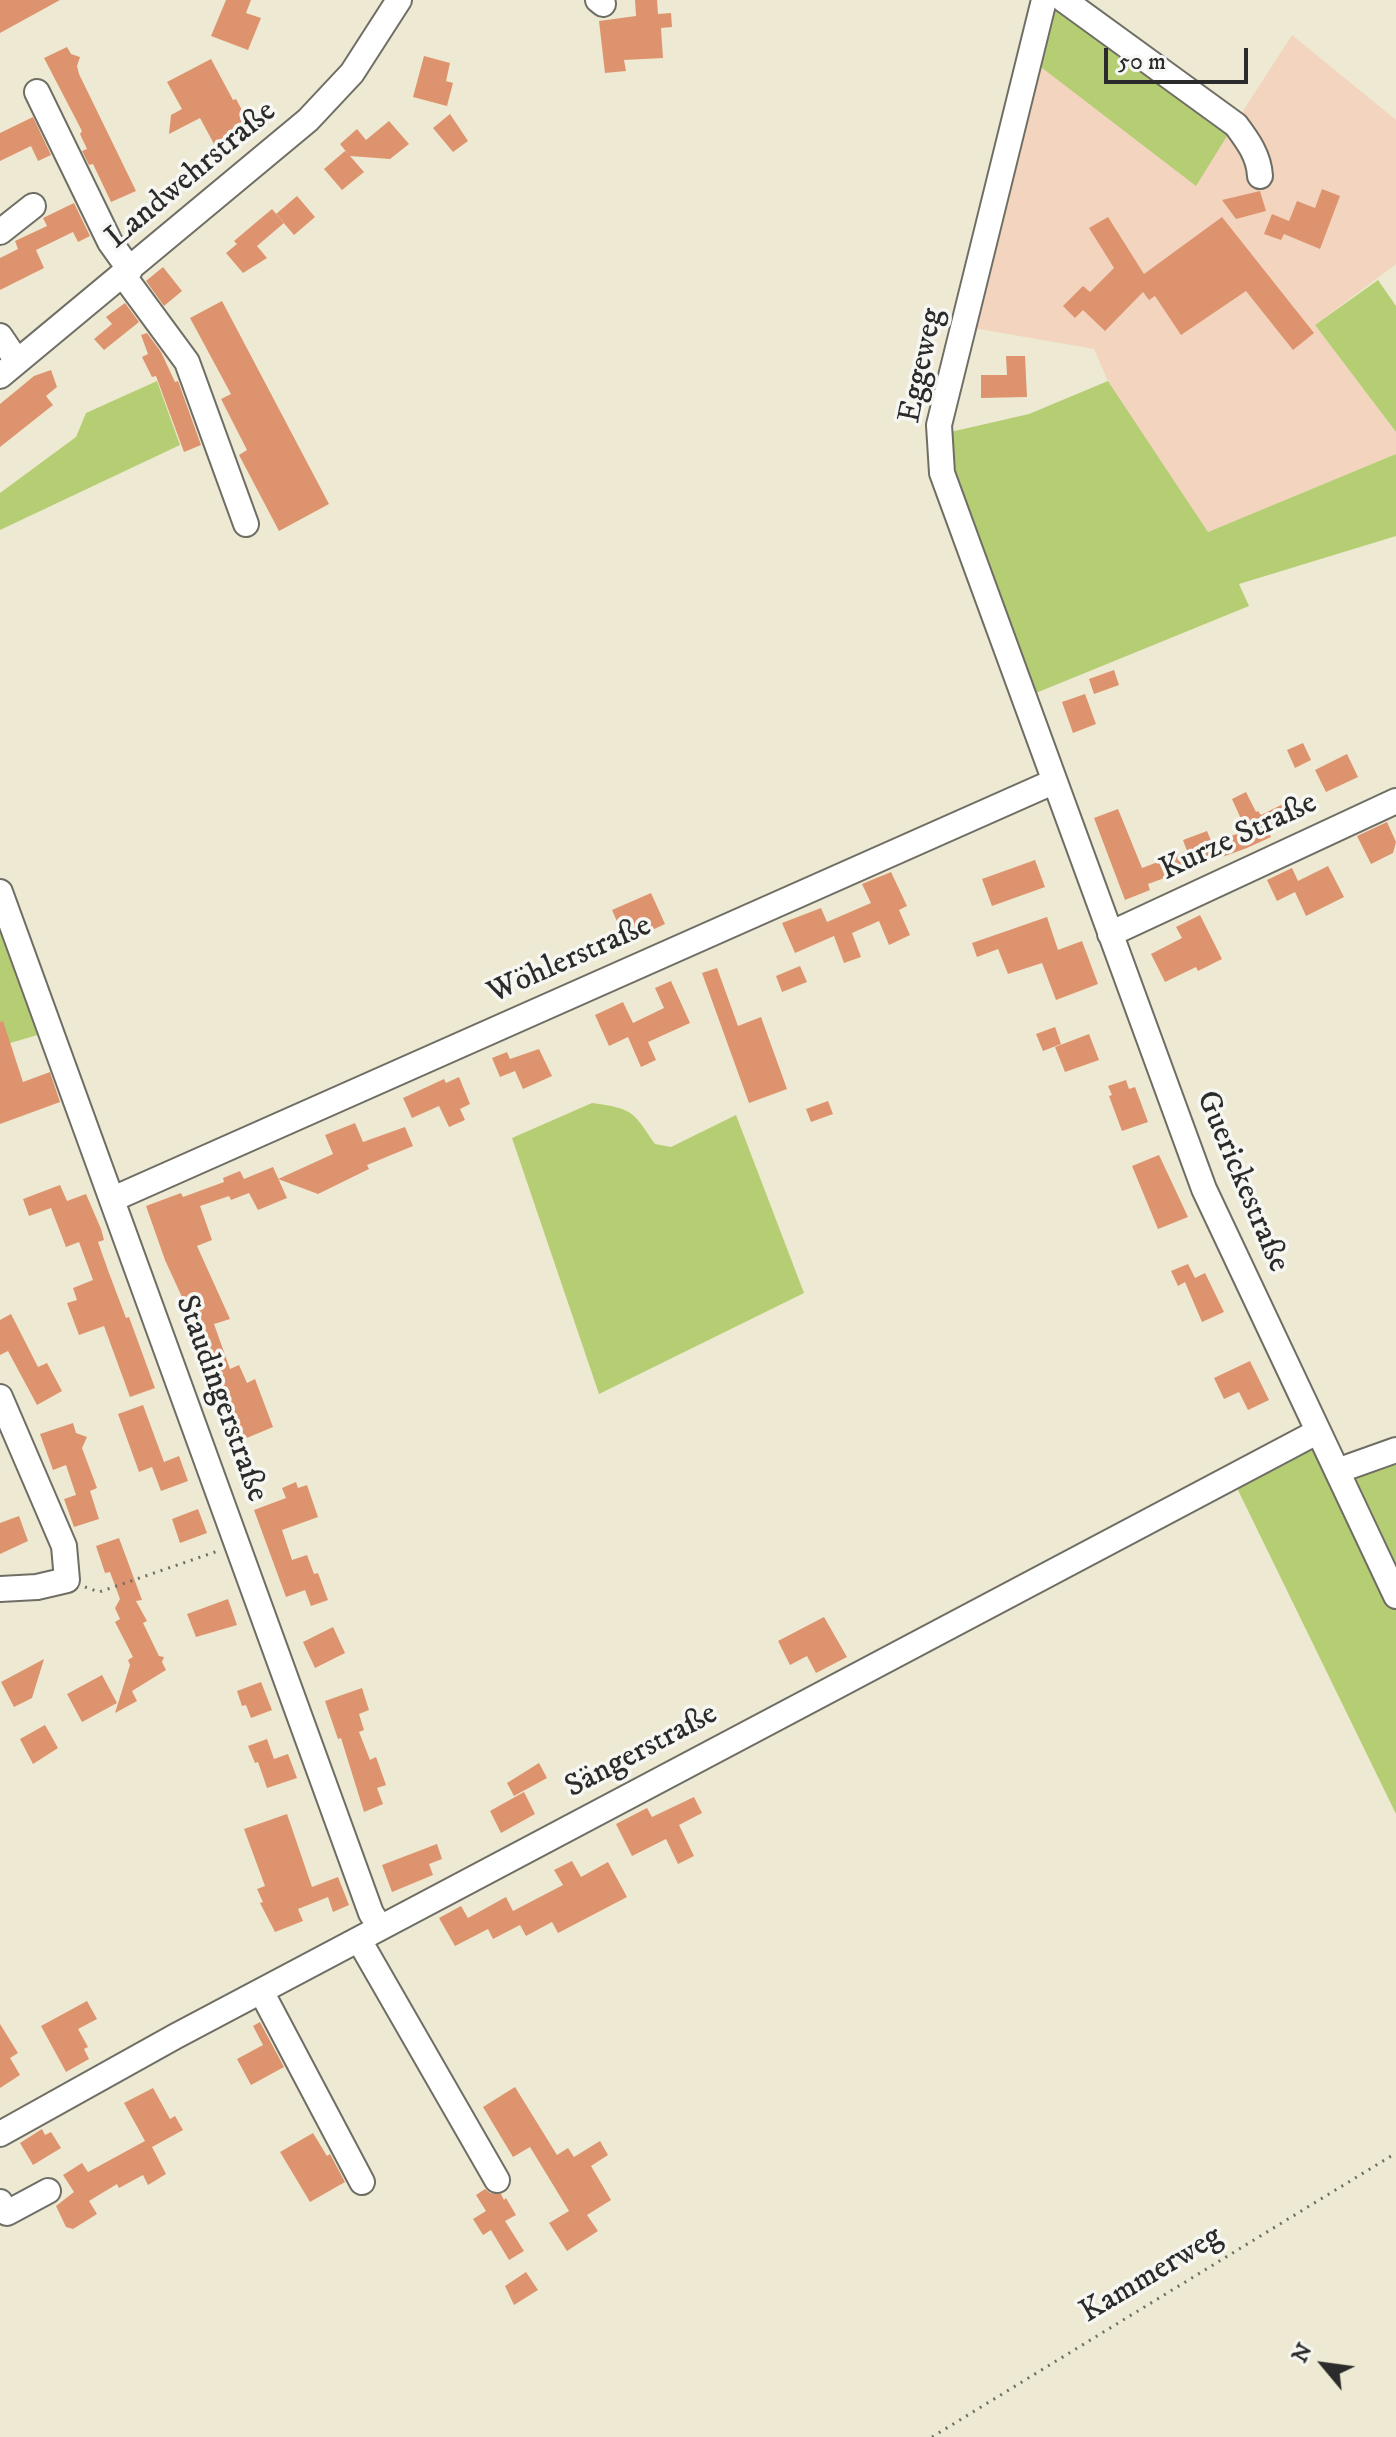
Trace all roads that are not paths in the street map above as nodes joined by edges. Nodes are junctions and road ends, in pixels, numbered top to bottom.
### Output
1 (399, 0) edge
2 (1044, 0) edge
3 (1064, 0) edge
4 (37, 92) dead end
5 (1260, 176) dead end
6 (33, 206) dead end
7 (0, 232) edge
8 (126, 272) junction
9 (0, 336) edge
10 (9, 369) edge
11 (246, 524) dead end
12 (1053, 782) junction
13 (1396, 801) edge
14 (0, 892) edge
15 (1110, 934) junction
16 (113, 1199) junction
17 (0, 1397) edge
18 (1317, 1432) junction
19 (1396, 1450) edge
20 (1337, 1471) junction
21 (0, 1589) edge
22 (1395, 1591) edge
23 (380, 1927) junction
24 (359, 1940) junction
25 (261, 1991) junction
26 (0, 2134) edge
27 (497, 2180) dead end
28 (362, 2182) dead end
29 (48, 2191) dead end
30 (0, 2202) edge

1 - 8 street, Landwehrstraße
2 - 12 street, Eggeweg
3 - 5 street
4 - 8 street
6 - 7 street
8 - 10 street, Landwehrstraße
8 - 11 street
9 - 10 street
12 - 15 street, Guerickestraße
12 - 16 street, Wöhlerstraße
13 - 15 street, Kurze Straße
14 - 16 street, Staudingerstraße
15 - 18 street, Guerickestraße
16 - 23 street, Staudingerstraße
17 - 21 street
18 - 20 street, Guerickestraße
18 - 23 street, Sängerstraße
19 - 20 street
20 - 22 street, Guerickestraße
23 - 24 street, Sängerstraße
24 - 25 street, Sängerstraße
24 - 27 street
25 - 26 street, Sängerstraße
25 - 28 street
29 - 30 street

